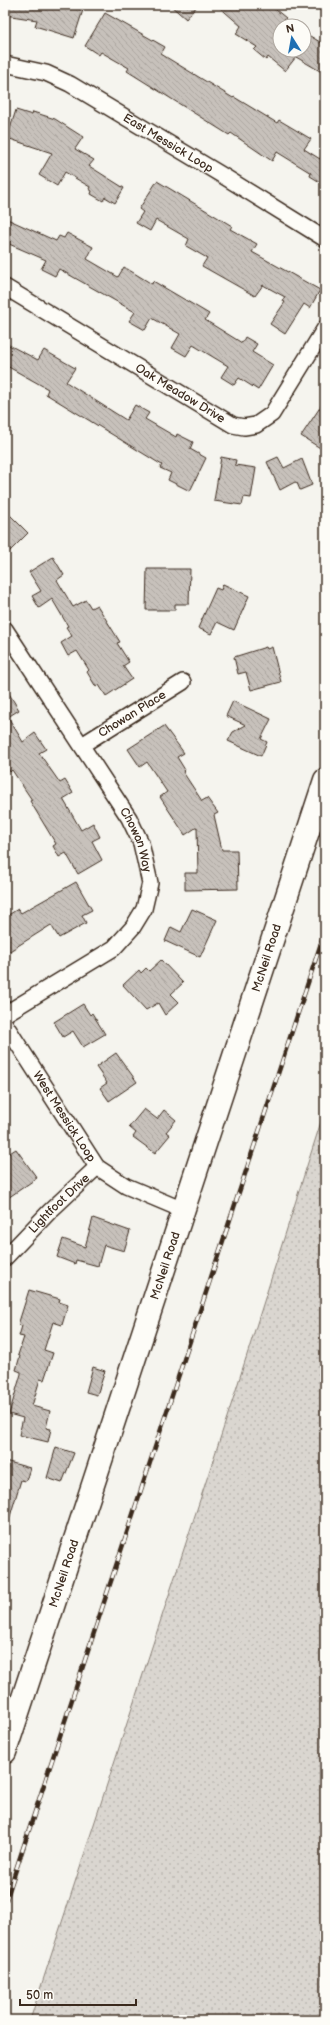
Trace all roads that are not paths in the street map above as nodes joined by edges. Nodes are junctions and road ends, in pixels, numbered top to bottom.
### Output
1 (5, 64) edge
2 (325, 239) edge
3 (5, 287) edge
4 (325, 328) edge
5 (5, 629) edge
6 (183, 682) dead end
7 (82, 745) junction
8 (325, 780) edge
9 (5, 1014) edge
10 (7, 1033) edge
11 (97, 1167) junction
12 (183, 1210) junction
13 (5, 1258) edge
14 (5, 1752) edge

1 - 2 street, East Messick Loop
3 - 4 street, Oak Meadow Drive
5 - 7 street, Chowan Way
6 - 7 street, Chowan Place
7 - 9 street, Chowan Way
8 - 12 main road, McNeil Road
10 - 11 street, West Messick Loop
11 - 12 street, West Messick Loop
11 - 13 street, Lightfoot Drive
12 - 14 main road, McNeil Road

